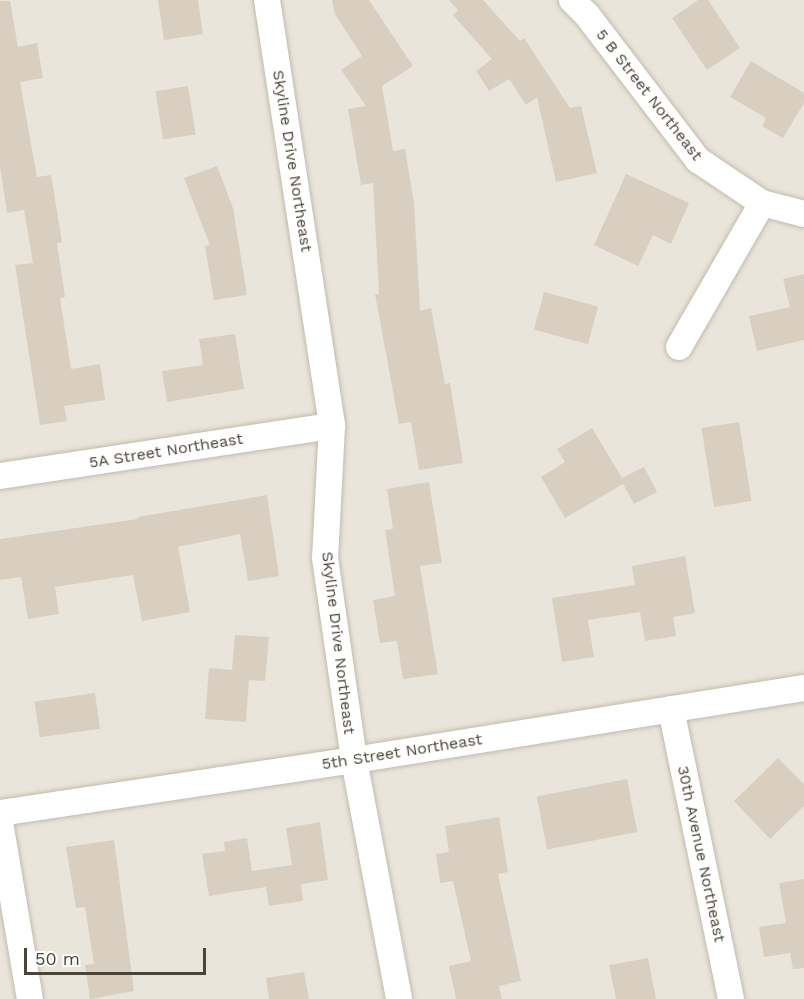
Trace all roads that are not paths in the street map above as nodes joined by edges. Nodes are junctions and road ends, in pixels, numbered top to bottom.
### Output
1 (267, 0) edge
2 (572, 0) edge
3 (762, 203) junction
4 (804, 214) edge
5 (679, 347) dead end
6 (332, 426) junction
7 (0, 476) edge
8 (804, 688) edge
9 (670, 709) junction
10 (354, 760) junction
11 (0, 813) edge
12 (0, 822) edge
13 (30, 999) edge
14 (399, 999) edge
15 (731, 999) edge

1 - 6 street, Skyline Drive Northeast
2 - 3 street, 5 B Street Northeast
3 - 4 street, 5 B Street Northeast
3 - 5 street
6 - 7 street, 5A Street Northeast
6 - 10 street, Skyline Drive Northeast
8 - 9 street, 5th Street Northeast
9 - 10 street, 5th Street Northeast
9 - 15 street, 30th Avenue Northeast
10 - 11 street, 5th Street Northeast
10 - 14 street, Skyline Drive Northeast
12 - 13 street

